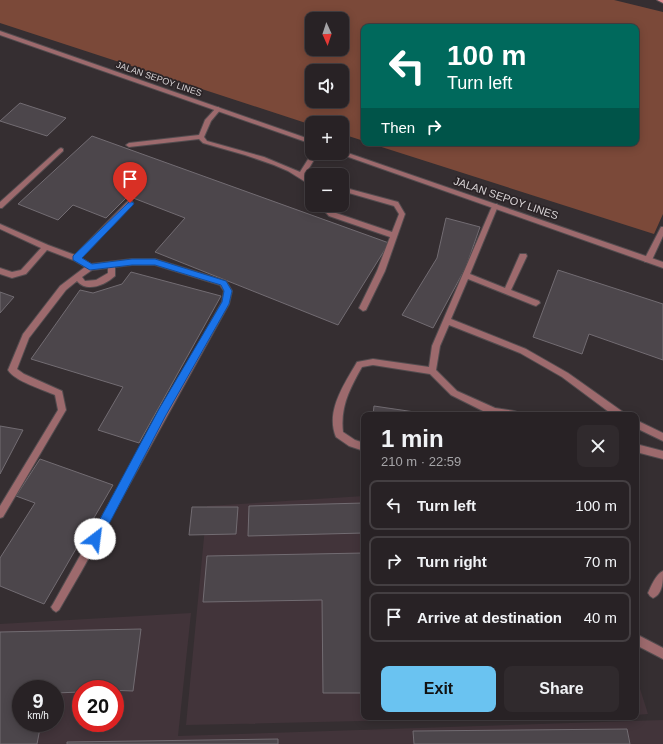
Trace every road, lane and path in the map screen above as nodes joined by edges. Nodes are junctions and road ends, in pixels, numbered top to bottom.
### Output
1 (660, 0) edge
2 (663, 1) edge
3 (0, 33) edge
4 (218, 109) junction
5 (201, 138) junction
6 (305, 140) edge
7 (130, 146) dead end
8 (61, 150) dead end
9 (349, 155) edge
10 (311, 160) edge
11 (302, 174) junction
12 (305, 177) edge
13 (349, 191) edge
14 (130, 203) dead end
15 (0, 206) edge
16 (495, 206) junction
17 (329, 212) edge
18 (0, 226) edge
19 (663, 229) edge
20 (394, 235) junction
21 (46, 248) junction
22 (523, 256) dead end
23 (76, 258) junction
24 (648, 260) junction
25 (111, 264) junction
26 (663, 265) edge
27 (90, 267) junction
28 (0, 271) edge
29 (467, 276) junction
30 (77, 277) junction
31 (507, 292) junction
32 (536, 303) dead end
33 (363, 308) dead end
34 (447, 322) junction
35 (432, 372) junction
36 (490, 412) edge
37 (616, 412) edge
38 (639, 425) edge
39 (663, 437) edge
40 (361, 446) edge
41 (639, 449) edge
42 (663, 455) edge
43 (0, 514) edge
44 (663, 576) edge
45 (653, 593) dead end
46 (56, 607) dead end
47 (639, 641) edge
48 (663, 654) edge

1 - 2 main road
3 - 4 street, JALAN SEPOY LINES
4 - 5 street
4 - 6 street, JALAN SEPOY LINES
5 - 7 street
5 - 11 street
8 - 15 street
9 - 16 street, JALAN SEPOY LINES
10 - 11 street
11 - 12 street
13 - 20 street
14 - 23 street
16 - 24 street, JALAN SEPOY LINES
16 - 29 street
17 - 20 street
18 - 21 street
19 - 24 street
20 - 33 street
21 - 23 street
21 - 28 street
22 - 31 street
23 - 27 street
24 - 26 street, JALAN SEPOY LINES
25 - 27 street
25 - 30 street
25 - 46 street
27 - 30 street
29 - 31 street
29 - 34 street
30 - 43 street
31 - 32 street
34 - 35 street
34 - 37 street
35 - 36 street
35 - 40 street
38 - 39 street
41 - 42 street
44 - 45 street
47 - 48 street

